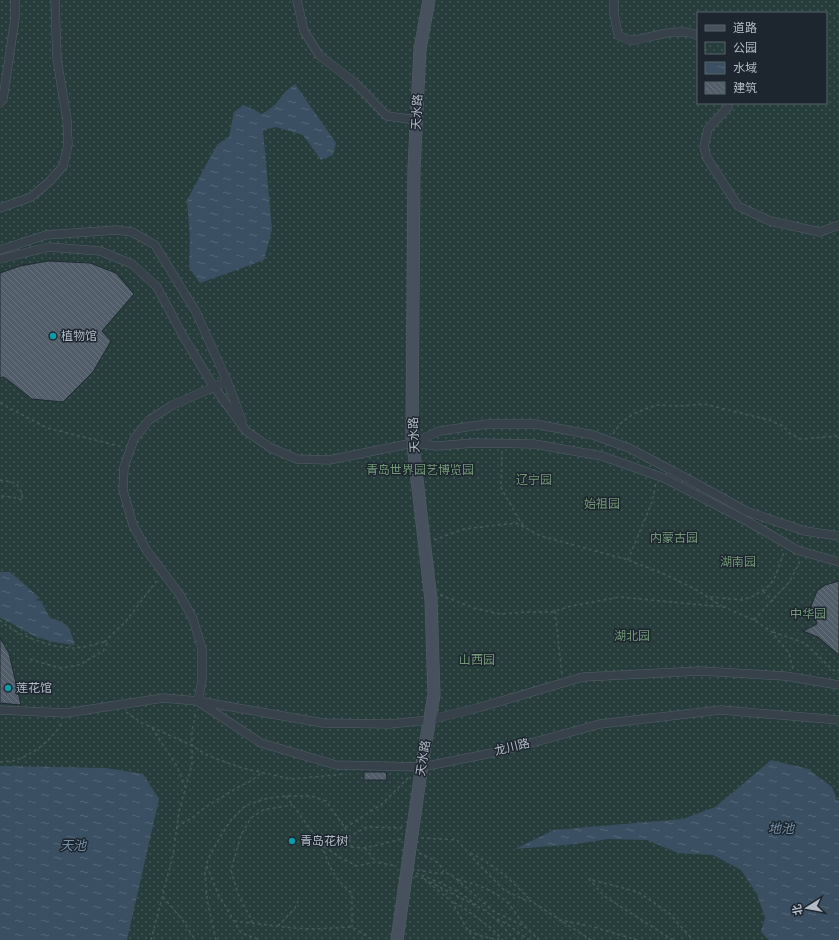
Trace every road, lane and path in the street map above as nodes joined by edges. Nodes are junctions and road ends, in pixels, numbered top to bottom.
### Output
1 (15, 0) edge
2 (55, 0) edge
3 (297, 0) edge
4 (429, 0) edge
5 (614, 0) edge
6 (697, 35) edge
7 (0, 103) edge
8 (729, 104) edge
9 (416, 120) junction
10 (0, 208) edge
11 (839, 225) edge
12 (0, 250) edge
13 (0, 259) edge
14 (227, 381) junction
15 (214, 387) junction
16 (0, 403) edge
17 (246, 431) junction
18 (839, 436) edge
19 (608, 441) junction
20 (413, 443) junction
21 (502, 444) junction
22 (130, 449) junction
23 (658, 476) junction
24 (0, 480) edge
25 (0, 496) edge
26 (523, 526) junction
27 (839, 536) edge
28 (425, 543) junction
29 (787, 544) junction
30 (805, 552) junction
31 (628, 560) junction
32 (839, 562) edge
33 (162, 575) dead end
34 (763, 590) junction
35 (430, 591) junction
36 (708, 597) junction
37 (773, 601) junction
38 (724, 607) junction
39 (555, 611) junction
40 (0, 620) edge
41 (754, 620) junction
42 (772, 632) junction
43 (104, 642) junction
44 (28, 659) dead end
45 (839, 672) edge
46 (795, 678) junction
47 (563, 683) junction
48 (839, 685) edge
49 (198, 701) junction
50 (115, 705) junction
51 (0, 710) edge
52 (66, 713) junction
53 (429, 720) junction
54 (839, 720) edge
55 (152, 727) junction
56 (0, 762) edge
57 (355, 765) junction
58 (422, 767) junction
59 (262, 772) junction
60 (185, 787) junction
61 (286, 796) junction
62 (293, 805) junction
63 (177, 827) junction
64 (345, 828) junction
65 (348, 837) junction
66 (411, 838) junction
67 (322, 845) junction
68 (301, 847) dead end
69 (352, 848) junction
70 (365, 848) junction
71 (468, 852) junction
72 (376, 862) junction
73 (207, 866) junction
74 (407, 870) junction
75 (443, 872) junction
76 (424, 877) junction
77 (458, 880) junction
78 (162, 897) junction
79 (298, 901) dead end
80 (531, 901) junction
81 (452, 902) junction
82 (477, 907) junction
83 (493, 917) junction
84 (560, 920) junction
85 (234, 922) junction
86 (253, 923) junction
87 (278, 926) junction
88 (524, 926) junction
89 (352, 927) junction
90 (467, 929) junction
91 (151, 940) edge
92 (196, 940) edge
93 (216, 940) edge
94 (260, 940) edge
95 (373, 940) edge
96 (397, 940) edge
97 (475, 940) edge
98 (499, 940) edge
99 (503, 940) edge
100 (515, 940) edge
101 (529, 940) edge
102 (539, 940) edge
103 (591, 940) edge
104 (637, 940) edge
105 (673, 940) edge
106 (693, 940) edge

1 - 7 street
2 - 10 street
3 - 9 street
4 - 9 street, 天水路
5 - 6 street
8 - 11 street
9 - 20 street, 天水路
12 - 14 street
13 - 15 street
14 - 15 street
14 - 17 street
15 - 17 street
15 - 22 street
16 - 22 path
17 - 20 street
18 - 19 path
19 - 20 street
19 - 27 street
20 - 21 street
20 - 28 street, 天水路
21 - 23 street
21 - 26 path
22 - 49 street
23 - 29 street
23 - 31 path
24 - 25 path
26 - 28 path
26 - 31 path
28 - 35 street, 天水路
29 - 30 street
29 - 34 path
30 - 32 street
30 - 37 path
31 - 36 path
33 - 43 path
34 - 36 path
34 - 37 path
35 - 39 path
35 - 53 street, 天水路
36 - 38 path
37 - 41 path
38 - 39 path
38 - 41 path
39 - 47 path
40 - 43 path
41 - 42 path
42 - 45 path
42 - 46 path
43 - 44 path
46 - 47 street
46 - 48 street
47 - 53 street
49 - 50 street
49 - 53 street
49 - 57 street, 龙川路
49 - 60 path
50 - 52 street
50 - 55 path
51 - 52 street
52 - 56 path
53 - 58 street, 天水路
54 - 58 street, 龙川路
55 - 59 path
55 - 60 path
57 - 58 street, 龙川路
57 - 59 path
58 - 64 path
58 - 66 street, 天水路
59 - 63 path
60 - 63 path
61 - 62 path
61 - 64 path
61 - 73 path
62 - 67 path
62 - 86 path
63 - 78 path
64 - 65 path
65 - 66 path
65 - 69 path
66 - 70 path
66 - 71 path
66 - 74 street, 天水路
66 - 75 path
67 - 68 path
67 - 69 path
67 - 72 path
67 - 89 path
69 - 70 path
70 - 72 path
71 - 80 path
71 - 80 path
72 - 74 path
73 - 85 path
73 - 93 path
74 - 75 path
74 - 76 path
74 - 96 street, 天水路
75 - 77 path
76 - 81 path
76 - 82 path
76 - 82 path
77 - 88 path
77 - 88 path
78 - 91 path
78 - 92 path
79 - 87 path
80 - 84 path
81 - 90 path
81 - 99 path
82 - 83 path
83 - 100 path
83 - 101 path
84 - 103 path
84 - 104 path
85 - 86 path
85 - 94 path
86 - 87 path
87 - 89 path
88 - 102 path
89 - 95 path
90 - 97 path
90 - 98 path
105 - 106 path

